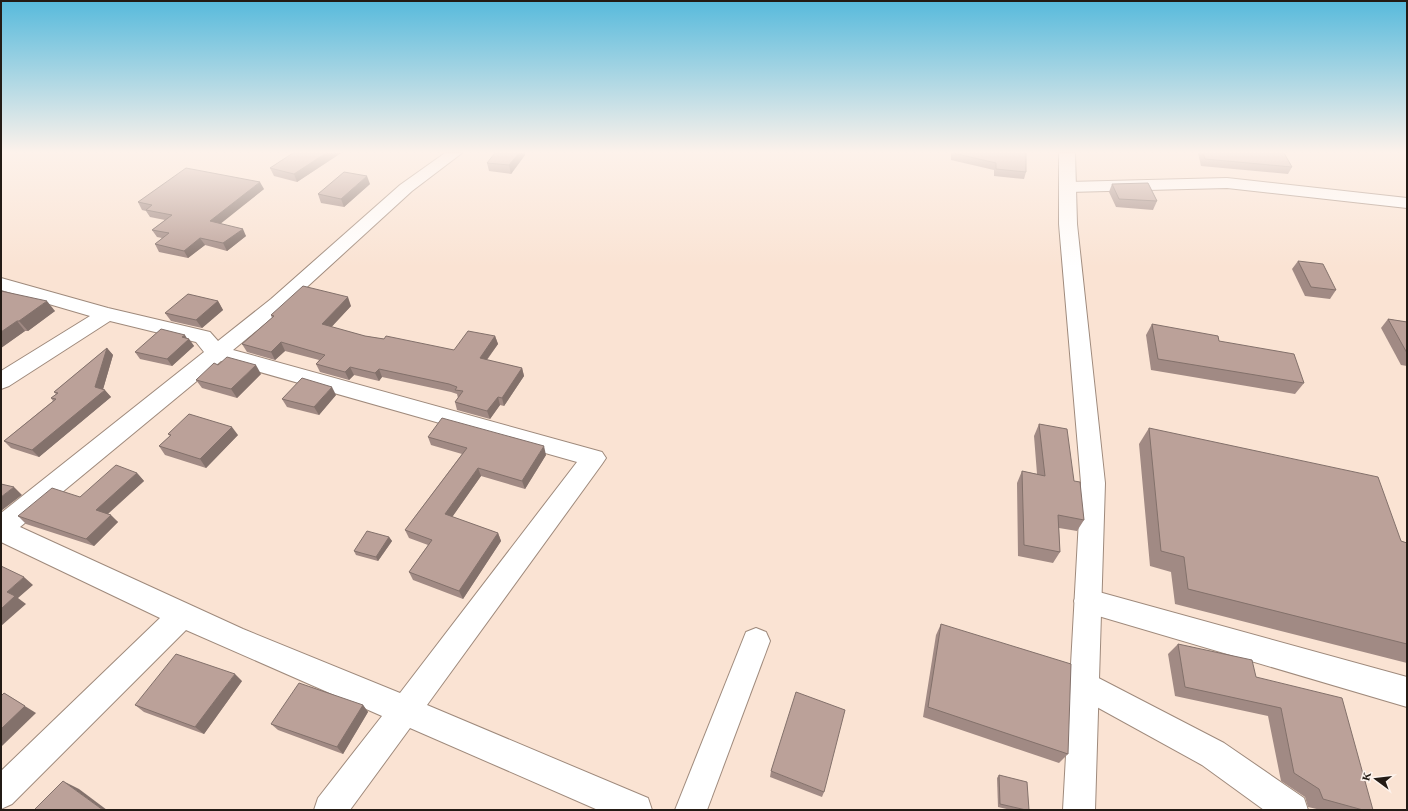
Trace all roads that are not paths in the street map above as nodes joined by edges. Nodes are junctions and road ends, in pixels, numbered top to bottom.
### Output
1 (403, 191) edge
2 (1068, 191) edge
3 (1298, 191) edge
4 (1407, 203) edge
5 (1, 284) edge
6 (107, 314) junction
7 (215, 352) junction
8 (1, 381) edge
9 (1, 529) edge
10 (1088, 601) junction
11 (182, 615) junction
12 (756, 640) dead end
13 (1084, 685) junction
14 (1407, 692) edge
15 (404, 710) junction
16 (1, 794) edge
17 (330, 810) edge
18 (636, 810) edge
19 (691, 810) edge
20 (1079, 810) edge
21 (1292, 810) edge

1 - 7 street
2 - 10 street
3 - 4 street
5 - 6 street
6 - 7 street
6 - 8 street
7 - 9 street
7 - 15 street
9 - 11 street
10 - 13 street
10 - 14 street
11 - 15 street
11 - 16 street
12 - 19 street
13 - 20 street
13 - 21 street
15 - 17 street
15 - 18 street

